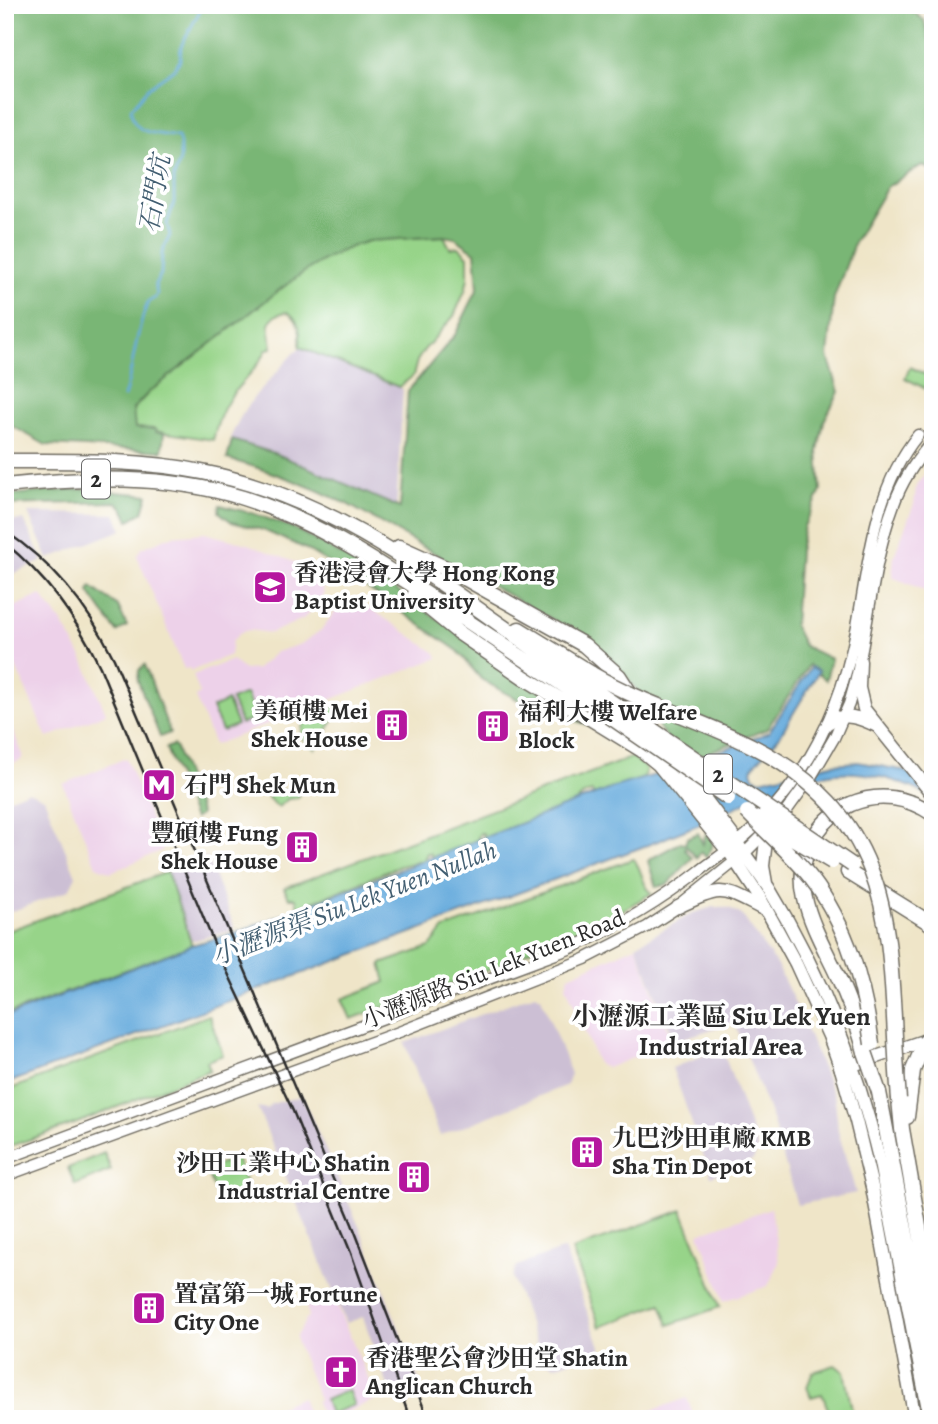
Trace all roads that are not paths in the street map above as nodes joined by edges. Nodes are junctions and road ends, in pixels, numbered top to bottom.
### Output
1 (918, 435) dead end
2 (930, 444) dead end
3 (5, 461) edge
4 (5, 486) edge
5 (366, 535) junction
6 (372, 560) junction
7 (860, 661) junction
8 (585, 684) junction
9 (844, 716) junction
10 (879, 727) junction
11 (828, 731) junction
12 (933, 795) edge
13 (747, 812) junction
14 (933, 814) edge
15 (719, 829) junction
16 (767, 832) junction
17 (736, 852) junction
18 (766, 883) junction
19 (678, 907) junction
20 (765, 910) junction
21 (933, 915) edge
22 (933, 925) edge
23 (933, 1032) edge
24 (933, 1038) edge
25 (846, 1067) junction
26 (879, 1091) junction
27 (907, 1153) junction
28 (5, 1159) edge
29 (5, 1176) edge
30 (933, 1307) edge
31 (933, 1377) edge
32 (915, 1419) edge
33 (930, 1419) edge

1 - 11 main road, 小瀝源路 Siu Lek Yuen Road
2 - 7 main road
3 - 5 highway, 2
4 - 6 highway, 2
5 - 8 highway, 2
5 - 15 highway, bridge
6 - 8 highway, 2
6 - 15 highway
7 - 9 main road
7 - 10 main road
8 - 13 highway, 2, bridge
8 - 21 highway, 2, bridge
8 - 27 highway, bridge
9 - 10 main road
9 - 11 main road
10 - 12 main road
11 - 16 main road, 小瀝源路 Siu Lek Yuen Road
11 - 17 main road, 小瀝源路 Siu Lek Yuen Road
13 - 22 highway, 2, bridge
13 - 26 highway, bridge
14 - 26 highway, bridge
15 - 17 highway
16 - 17 main road, 小瀝源路 Siu Lek Yuen Road
16 - 18 main road
17 - 18 main road
17 - 19 main road, 小瀝源路 Siu Lek Yuen Road
17 - 20 main road
17 - 28 main road, 小瀝源路 Siu Lek Yuen Road
18 - 25 main road
19 - 20 main road
19 - 29 main road, 小瀝源路 Siu Lek Yuen Road
20 - 25 main road
23 - 27 highway, bridge
24 - 25 main road
25 - 32 main road
25 - 33 main road
26 - 31 highway
27 - 30 highway

